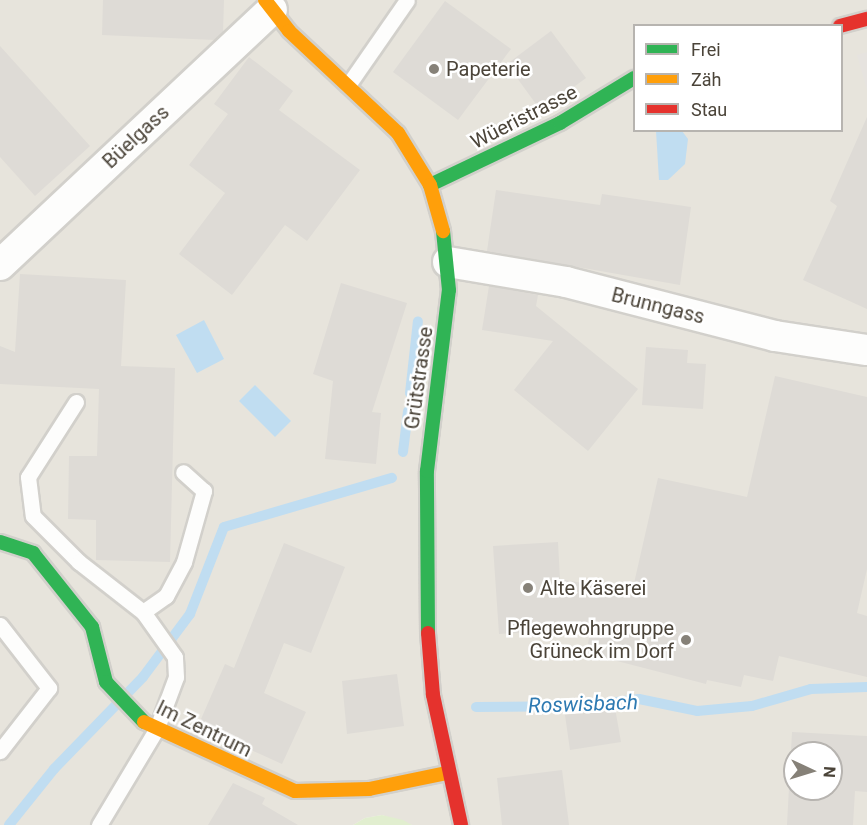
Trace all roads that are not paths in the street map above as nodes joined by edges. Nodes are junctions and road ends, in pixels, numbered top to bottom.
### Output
1 (407, 0) edge
2 (268, 5) edge
3 (867, 19) edge
4 (843, 25) edge
5 (633, 79) edge
6 (348, 85) junction
7 (430, 186) junction
8 (448, 262) junction
9 (0, 264) edge
10 (867, 350) edge
11 (76, 402) dead end
12 (183, 472) dead end
13 (0, 542) edge
14 (143, 612) junction
15 (0, 625) edge
16 (157, 728) junction
17 (0, 751) edge
18 (447, 773) junction
19 (99, 825) edge
20 (461, 825) edge

1 - 6 lane
2 - 6 main road, Grütstrasse
2 - 9 street, Büelgass
3 - 4 main road
5 - 7 main road, Wüeristrasse
6 - 7 main road, Grütstrasse
7 - 8 main road, Grütstrasse
8 - 10 street, Brunngass
8 - 18 main road, Grütstrasse
11 - 14 lane
12 - 14 lane
13 - 16 main road, Im Zentrum
14 - 16 lane
15 - 17 lane
16 - 18 main road, Im Zentrum
16 - 19 lane
18 - 20 main road, Grütstrasse

